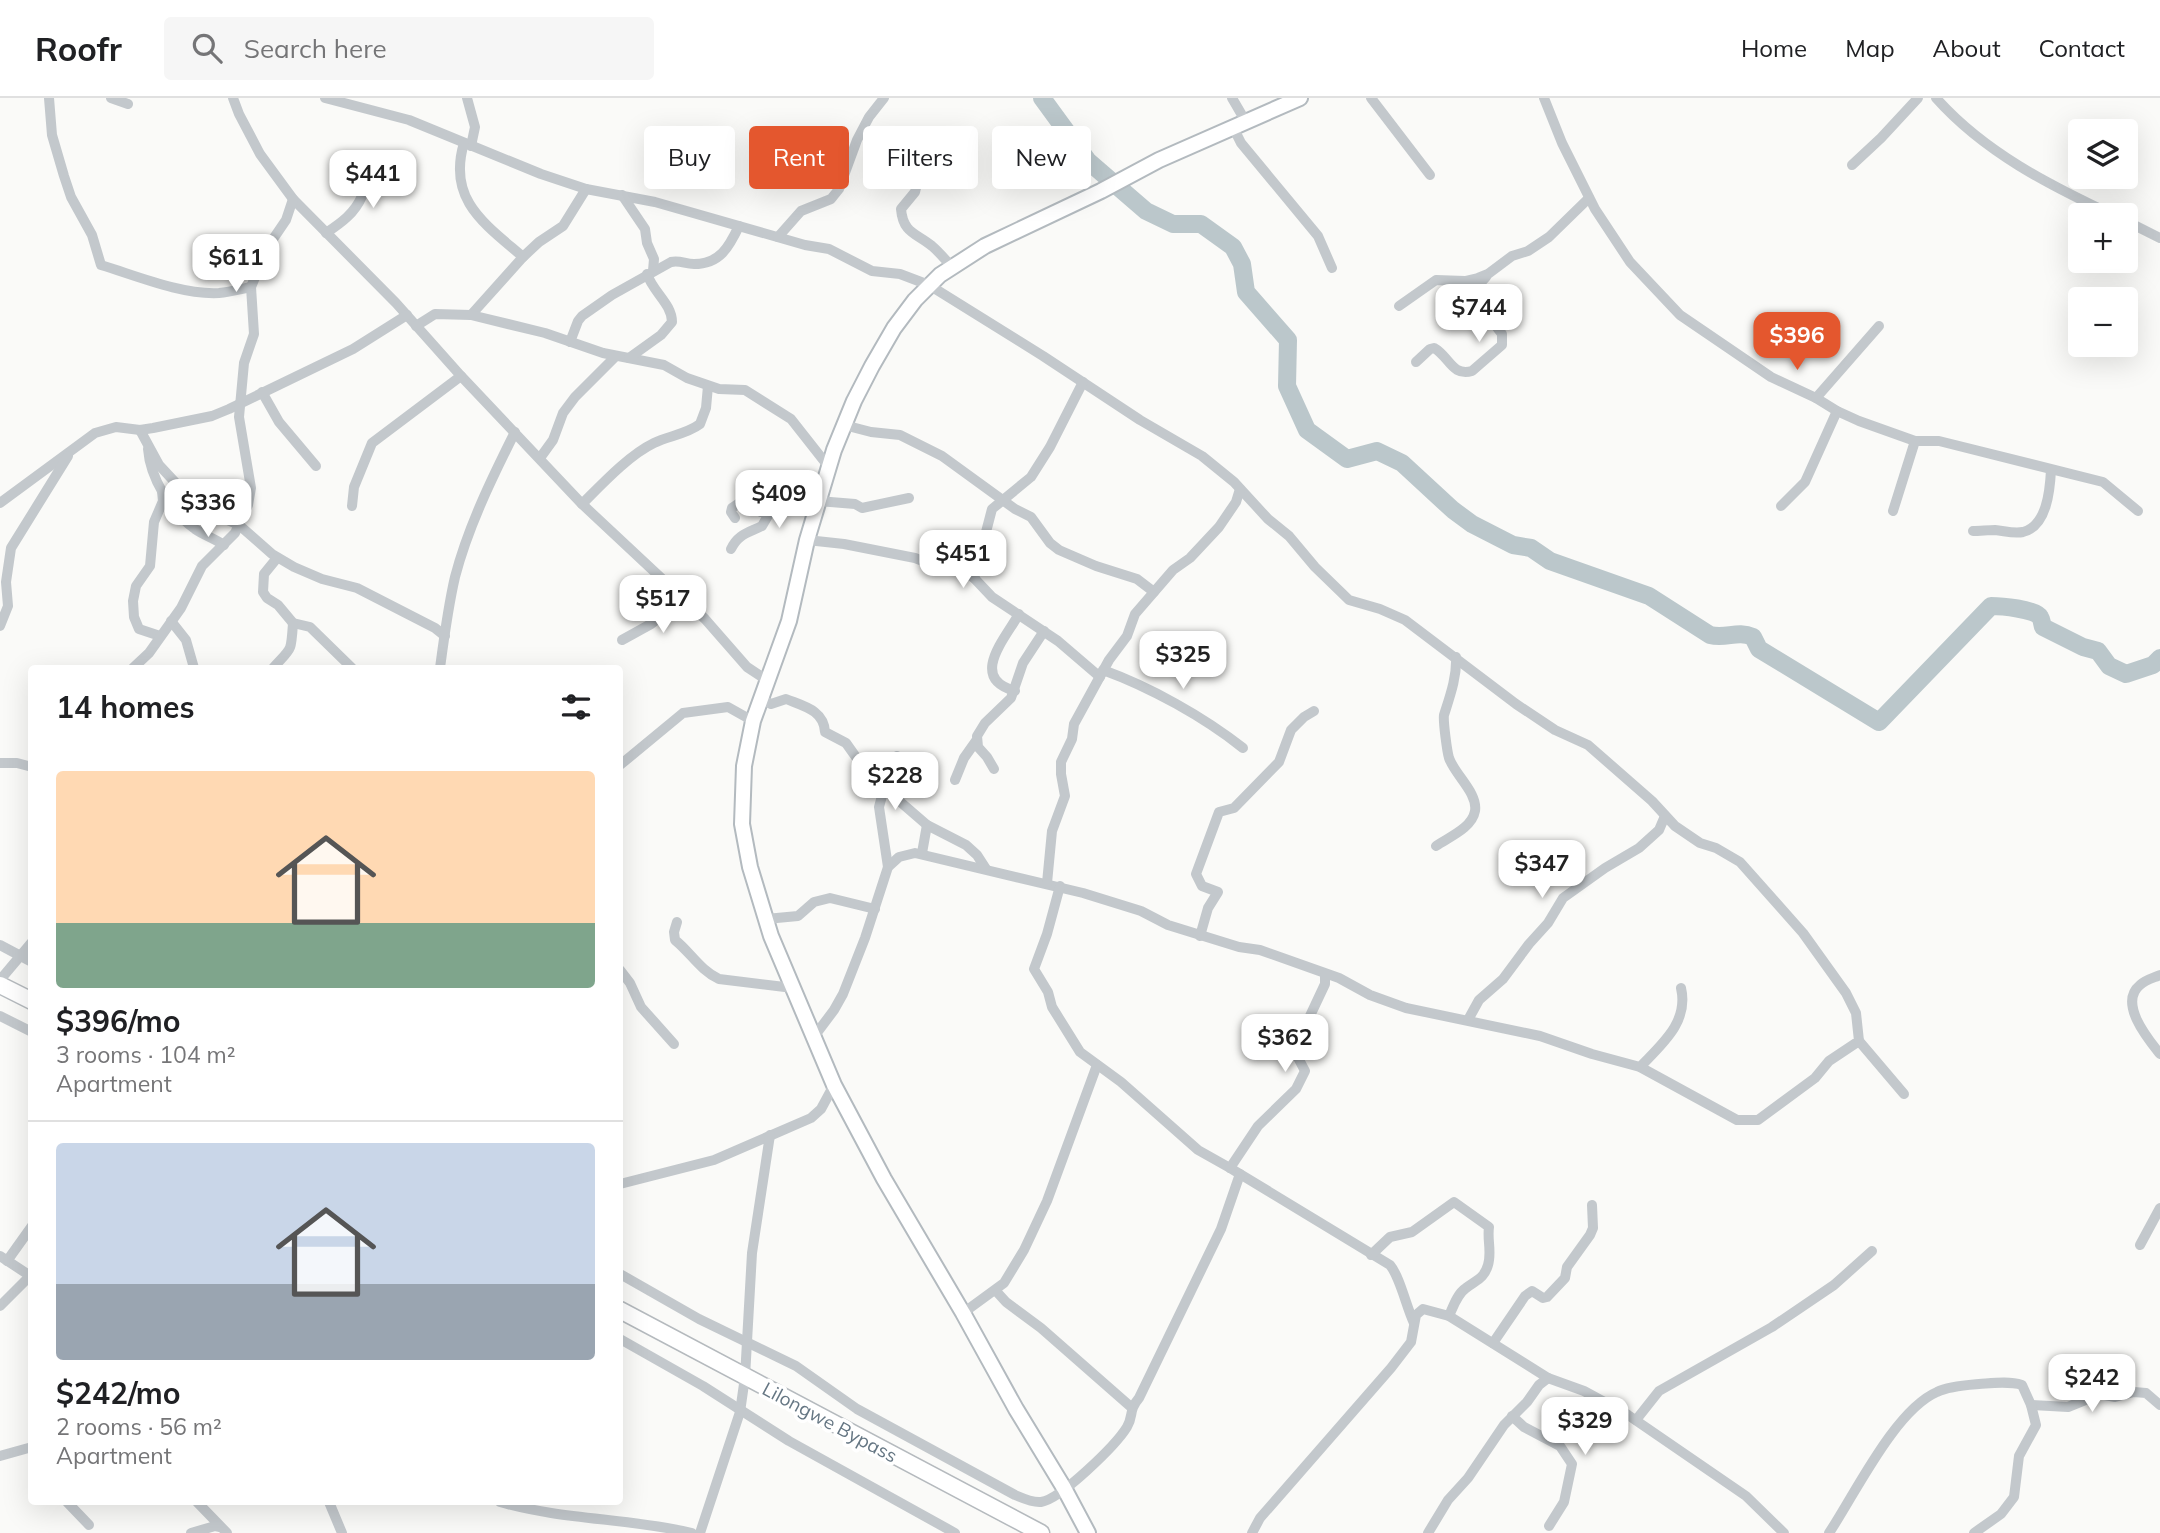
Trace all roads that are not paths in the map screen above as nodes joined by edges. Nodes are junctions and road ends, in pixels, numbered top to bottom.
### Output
1 (49, 98) edge
2 (111, 98) edge
3 (233, 98) edge
4 (325, 98) edge
5 (467, 98) edge
6 (884, 98) edge
7 (1232, 98) edge
8 (1239, 98) edge
9 (1300, 98) edge
10 (1371, 98) edge
11 (1544, 98) edge
12 (1918, 98) edge
13 (1936, 98) edge
14 (128, 104) dead end
15 (1239, 120) junction
16 (468, 144) junction
17 (351, 165) dead end
18 (1852, 165) dead end
19 (1430, 174) dead end
20 (586, 189) junction
21 (916, 189) edge
22 (622, 195) junction
23 (1589, 198) junction
24 (293, 199) junction
25 (2088, 203) edge
26 (739, 226) junction
27 (2138, 227) edge
28 (326, 233) junction
29 (778, 237) junction
30 (2160, 237) edge
31 (523, 257) junction
32 (951, 266) junction
33 (1332, 268) dead end
34 (650, 273) junction
35 (1488, 274) junction
36 (929, 285) junction
37 (251, 286) junction
38 (1399, 306) dead end
39 (407, 315) junction
40 (471, 315) junction
41 (416, 326) junction
42 (1879, 326) dead end
43 (570, 342) junction
44 (616, 356) junction
45 (629, 358) junction
46 (1416, 362) dead end
47 (461, 376) junction
48 (1083, 382) junction
49 (708, 386) junction
50 (262, 392) junction
51 (1816, 398) junction
52 (241, 402) junction
53 (1837, 411) junction
54 (844, 425) junction
55 (140, 430) junction
56 (515, 432) junction
57 (1915, 441) junction
58 (148, 446) junction
59 (72, 450) junction
60 (540, 458) junction
61 (316, 466) dead end
62 (828, 466) junction
63 (2051, 470) junction
64 (1240, 489) junction
65 (162, 491) junction
66 (909, 498) dead end
67 (1002, 499) junction
68 (818, 501) junction
69 (0, 503) edge
70 (582, 504) junction
71 (352, 506) dead end
72 (1781, 506) dead end
73 (770, 511) junction
74 (1893, 511) dead end
75 (2138, 511) dead end
76 (735, 518) dead end
77 (239, 525) junction
78 (1973, 531) dead end
79 (807, 540) junction
80 (225, 545) junction
81 (731, 549) dead end
82 (277, 558) junction
83 (974, 578) junction
84 (1154, 592) junction
85 (682, 600) junction
86 (1019, 614) junction
87 (171, 621) junction
88 (293, 623) junction
89 (0, 626) edge
90 (1044, 631) junction
91 (160, 636) junction
92 (445, 636) junction
93 (622, 640) dead end
94 (1456, 657) junction
95 (137, 665) edge
96 (193, 665) edge
97 (277, 665) edge
98 (349, 665) edge
99 (440, 665) edge
100 (1101, 673) junction
101 (768, 681) junction
102 (1015, 691) junction
103 (761, 699) junction
104 (1314, 711) dead end
105 (753, 721) junction
106 (976, 741) junction
107 (1243, 748) dead end
108 (897, 756) dead end
109 (0, 763) edge
110 (623, 763) edge
111 (28, 766) edge
112 (994, 769) dead end
113 (955, 780) dead end
114 (883, 788) junction
115 (1665, 816) junction
116 (927, 825) junction
117 (1436, 846) dead end
118 (922, 853) junction
119 (888, 867) junction
120 (986, 869) junction
121 (1046, 883) junction
122 (1060, 886) junction
123 (875, 909) junction
124 (766, 919) junction
125 (677, 922) dead end
126 (1200, 936) junction
127 (0, 945) edge
128 (28, 946) edge
129 (20, 955) junction
130 (28, 960) edge
131 (1325, 974) junction
132 (623, 975) edge
133 (2160, 975) edge
134 (0, 983) edge
135 (1681, 988) dead end
136 (793, 989) junction
137 (28, 999) edge
138 (0, 1016) edge
139 (1468, 1020) junction
140 (28, 1030) edge
141 (813, 1038) junction
142 (1860, 1041) junction
143 (674, 1044) dead end
144 (2160, 1054) edge
145 (1097, 1065) junction
146 (1640, 1067) junction
147 (834, 1085) junction
148 (1904, 1094) dead end
149 (770, 1135) junction
150 (1235, 1171) junction
151 (623, 1183) edge
152 (1592, 1205) dead end
153 (2160, 1208) edge
154 (28, 1231) edge
155 (2140, 1245) dead end
156 (1872, 1251) dead end
157 (1371, 1255) junction
158 (4, 1259) edge
159 (28, 1274) edge
160 (623, 1276) edge
161 (28, 1279) edge
162 (996, 1291) junction
163 (0, 1306) edge
164 (623, 1312) edge
165 (963, 1313) junction
166 (1448, 1316) junction
167 (1414, 1323) junction
168 (623, 1341) edge
169 (747, 1342) junction
170 (1493, 1343) junction
171 (745, 1377) junction
172 (1549, 1378) junction
173 (2031, 1405) junction
174 (2160, 1405) edge
175 (1131, 1407) junction
176 (740, 1412) junction
177 (1512, 1416) junction
178 (1636, 1420) junction
179 (28, 1450) edge
180 (0, 1456) edge
181 (1064, 1489) junction
182 (70, 1505) edge
183 (200, 1505) edge
184 (329, 1505) edge
185 (514, 1505) edge
186 (89, 1525) dead end
187 (1549, 1526) dead end
188 (223, 1530) edge
189 (191, 1533) edge
190 (342, 1533) edge
191 (692, 1533) edge
192 (700, 1533) edge
193 (955, 1533) edge
194 (1041, 1533) edge
195 (1088, 1533) edge
196 (1252, 1533) edge
197 (1428, 1533) edge
198 (1784, 1533) edge
199 (1829, 1533) edge
200 (1974, 1533) edge

1 - 37 street
2 - 14 street
3 - 24 street
4 - 16 street
5 - 16 street
6 - 29 street
7 - 15 street
8 - 15 street
9 - 15 street
10 - 19 street
11 - 23 street
12 - 18 street
13 - 25 street
15 - 32 street
15 - 33 street
16 - 20 street
16 - 31 street
17 - 28 street
20 - 22 street
20 - 31 street
21 - 32 street
22 - 26 street
22 - 34 street
23 - 35 street
23 - 51 street
24 - 28 street
24 - 37 street
26 - 29 street
26 - 34 street
27 - 30 street
28 - 39 street
29 - 36 street
31 - 40 street
32 - 36 street
34 - 43 street
34 - 45 street
35 - 38 street
35 - 46 street
36 - 48 street
36 - 54 street
37 - 52 street
39 - 41 street
39 - 50 street
40 - 41 street
40 - 43 street
41 - 47 street
42 - 51 street
43 - 44 street
44 - 45 street
44 - 60 street
45 - 49 street
47 - 56 street
47 - 71 street
48 - 64 street
48 - 67 street
49 - 62 street
49 - 70 street
50 - 52 street
50 - 61 street
51 - 53 street
52 - 55 street
52 - 77 street
53 - 57 street
53 - 72 street
54 - 62 street
54 - 67 street
55 - 58 street
55 - 59 street
56 - 60 street
56 - 92 street
57 - 63 street
57 - 74 street
58 - 65 street
58 - 77 street
59 - 69 street
59 - 89 street
60 - 70 street
62 - 68 street
63 - 75 street
63 - 78 street
64 - 84 street
64 - 94 street
65 - 80 street
65 - 91 street
66 - 68 street
67 - 83 street
67 - 84 street
68 - 73 street
68 - 79 street
70 - 85 street
73 - 76 street
73 - 81 street
77 - 80 street
77 - 82 street
79 - 83 street
79 - 101 street
80 - 87 street
82 - 88 street
82 - 92 street
83 - 86 street
84 - 100 street
85 - 93 street
85 - 101 street
86 - 90 street
86 - 102 street
87 - 91 street
87 - 96 street
88 - 97 street
88 - 98 street
90 - 100 street
90 - 102 street
91 - 95 street
92 - 99 street
94 - 115 street
94 - 117 street
100 - 107 street
100 - 121 street
101 - 103 street
102 - 106 street
103 - 105 street
103 - 114 street
104 - 126 street
105 - 110 street
105 - 124 street
106 - 112 street
106 - 113 street
108 - 114 street
109 - 111 street
114 - 116 street
114 - 119 street
115 - 139 street
115 - 142 street
116 - 118 street
116 - 120 street
118 - 119 street
118 - 120 street
119 - 123 street
120 - 121 street
121 - 122 street
122 - 126 street
122 - 145 street
123 - 124 street
123 - 141 street
124 - 136 street
125 - 136 street
126 - 131 street
127 - 129 street
128 - 129 street
129 - 130 street
129 - 134 street
131 - 139 street
131 - 150 street
132 - 143 street
133 - 144 street
134 - 137 main road
135 - 146 street
136 - 141 street
138 - 140 street
139 - 146 street
141 - 147 street
142 - 146 street
142 - 148 street
145 - 150 street
145 - 162 street
147 - 149 street
147 - 165 street
149 - 151 street
149 - 169 street
150 - 157 street
150 - 175 street
152 - 170 street
153 - 155 street
154 - 158 street
156 - 178 street
157 - 166 street
157 - 167 street
158 - 159 street
160 - 169 street
161 - 163 street
162 - 165 street
162 - 175 street
164 - 171 main road, Lilongwe Bypass
165 - 181 street
166 - 167 street
166 - 170 street
167 - 196 street
168 - 176 street
169 - 171 street
169 - 181 street
170 - 172 street
171 - 176 street
171 - 194 main road, Lilongwe Bypass
172 - 177 street
172 - 178 street
173 - 174 street
173 - 199 street
173 - 200 street
175 - 181 street
176 - 192 street
176 - 193 street
177 - 187 street
177 - 197 street
178 - 198 street
179 - 180 street
181 - 195 street
182 - 186 street
183 - 188 street
184 - 190 street
185 - 191 street
188 - 189 street

